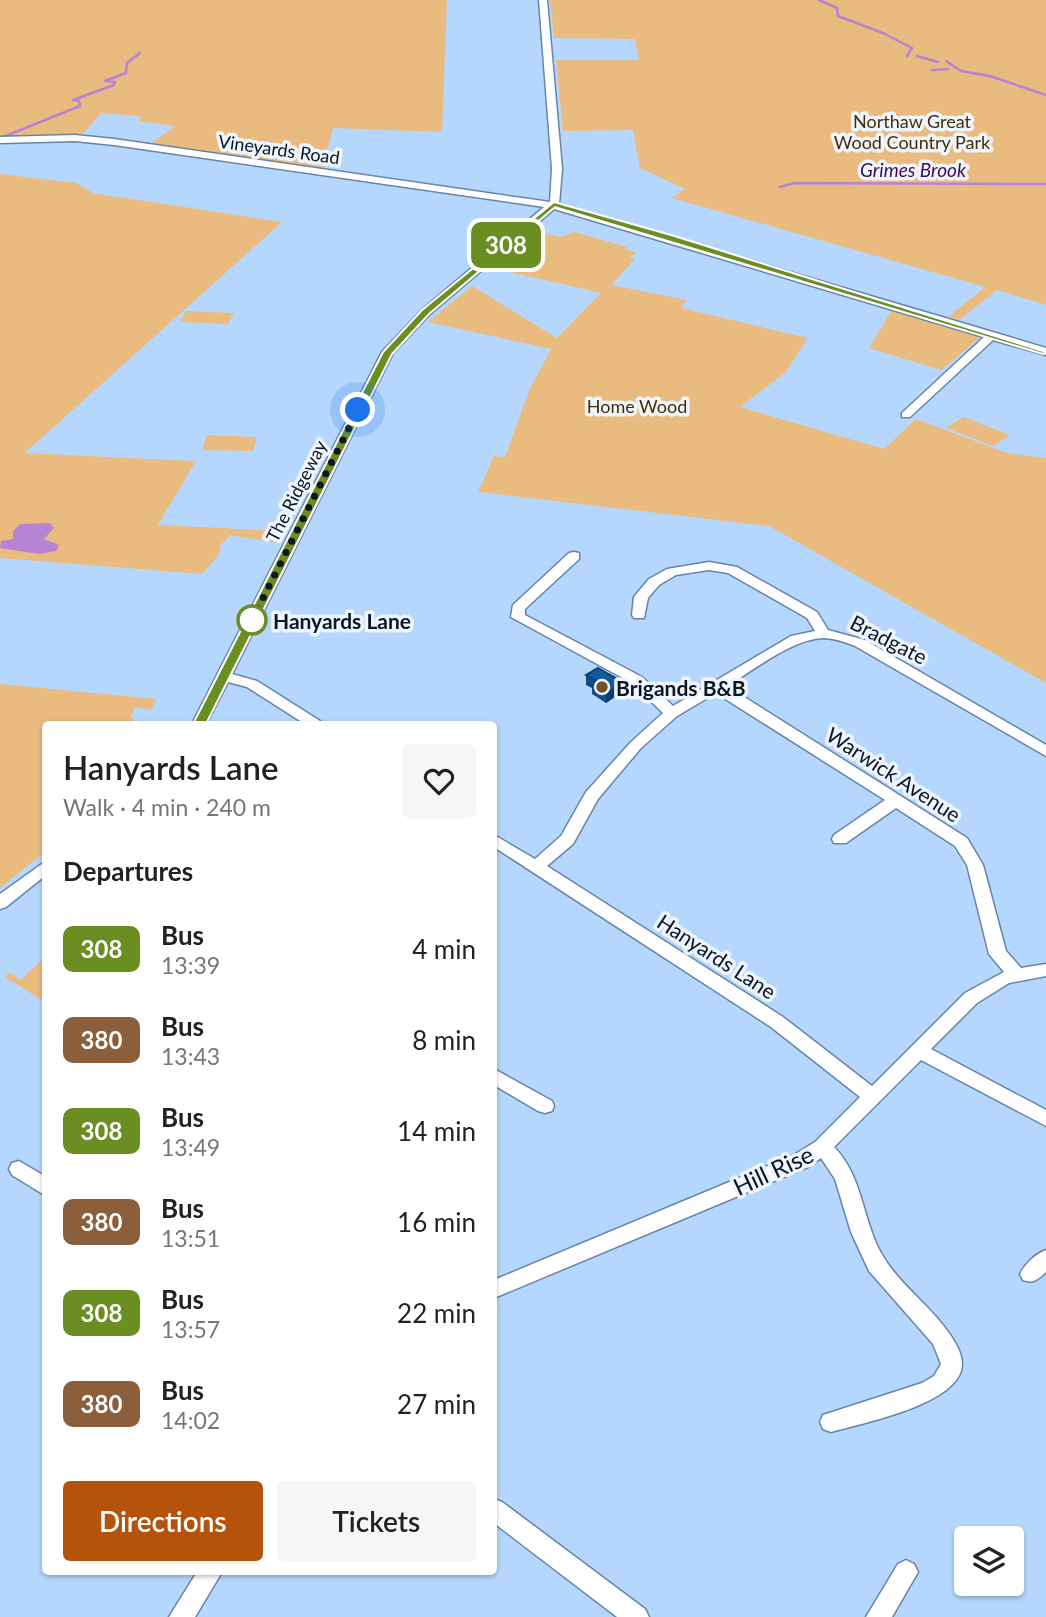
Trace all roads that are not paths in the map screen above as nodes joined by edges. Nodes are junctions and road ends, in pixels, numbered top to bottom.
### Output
1 (544, 3) edge
2 (533, 6) dead end
3 (0, 140) edge
4 (554, 204) junction
5 (992, 335) junction
6 (1046, 352) edge
7 (906, 415) dead end
8 (574, 556) dead end
9 (639, 615) dead end
10 (823, 634) junction
11 (224, 676) junction
12 (716, 686) junction
13 (671, 713) junction
14 (201, 721) edge
15 (310, 721) edge
16 (1046, 751) edge
17 (896, 800) junction
18 (840, 839) dead end
19 (497, 842) edge
20 (536, 867) junction
21 (42, 869) edge
22 (0, 903) edge
23 (1046, 970) edge
24 (1017, 975) junction
25 (918, 1051) junction
26 (497, 1078) edge
27 (873, 1097) junction
28 (545, 1106) dead end
29 (1046, 1119) edge
30 (822, 1147) junction
31 (19, 1169) dead end
32 (42, 1185) edge
33 (1046, 1259) edge
34 (1030, 1274) dead end
35 (497, 1288) edge
36 (831, 1422) dead end
37 (497, 1512) edge
38 (906, 1572) dead end
39 (208, 1575) edge
40 (181, 1617) edge
41 (637, 1617) edge
42 (878, 1617) edge

1 - 2 street
1 - 4 street
3 - 4 street, Vineyards Road
4 - 5 street, Vineyards Road
4 - 11 street, The Ridgeway
5 - 6 street, Vineyards Road
5 - 7 street
8 - 13 street
9 - 10 street
10 - 12 street, Bradgate
10 - 16 street, Bradgate
11 - 14 street, The Ridgeway
11 - 15 street
12 - 13 street, Bradgate
12 - 17 street, Warwick Avenue
13 - 20 street, Bradgate
17 - 18 street
17 - 24 street, Warwick Avenue
19 - 20 street, Hanyards Lane
20 - 27 street, Hanyards Lane
21 - 22 street
23 - 24 street, Hill Rise
24 - 25 street, Hill Rise
25 - 27 street, Hill Rise
25 - 29 street
26 - 28 street
27 - 30 street, Hill Rise
30 - 35 street, Hill Rise
30 - 36 street
31 - 32 street
33 - 34 street
37 - 41 street
38 - 42 street
39 - 40 street

